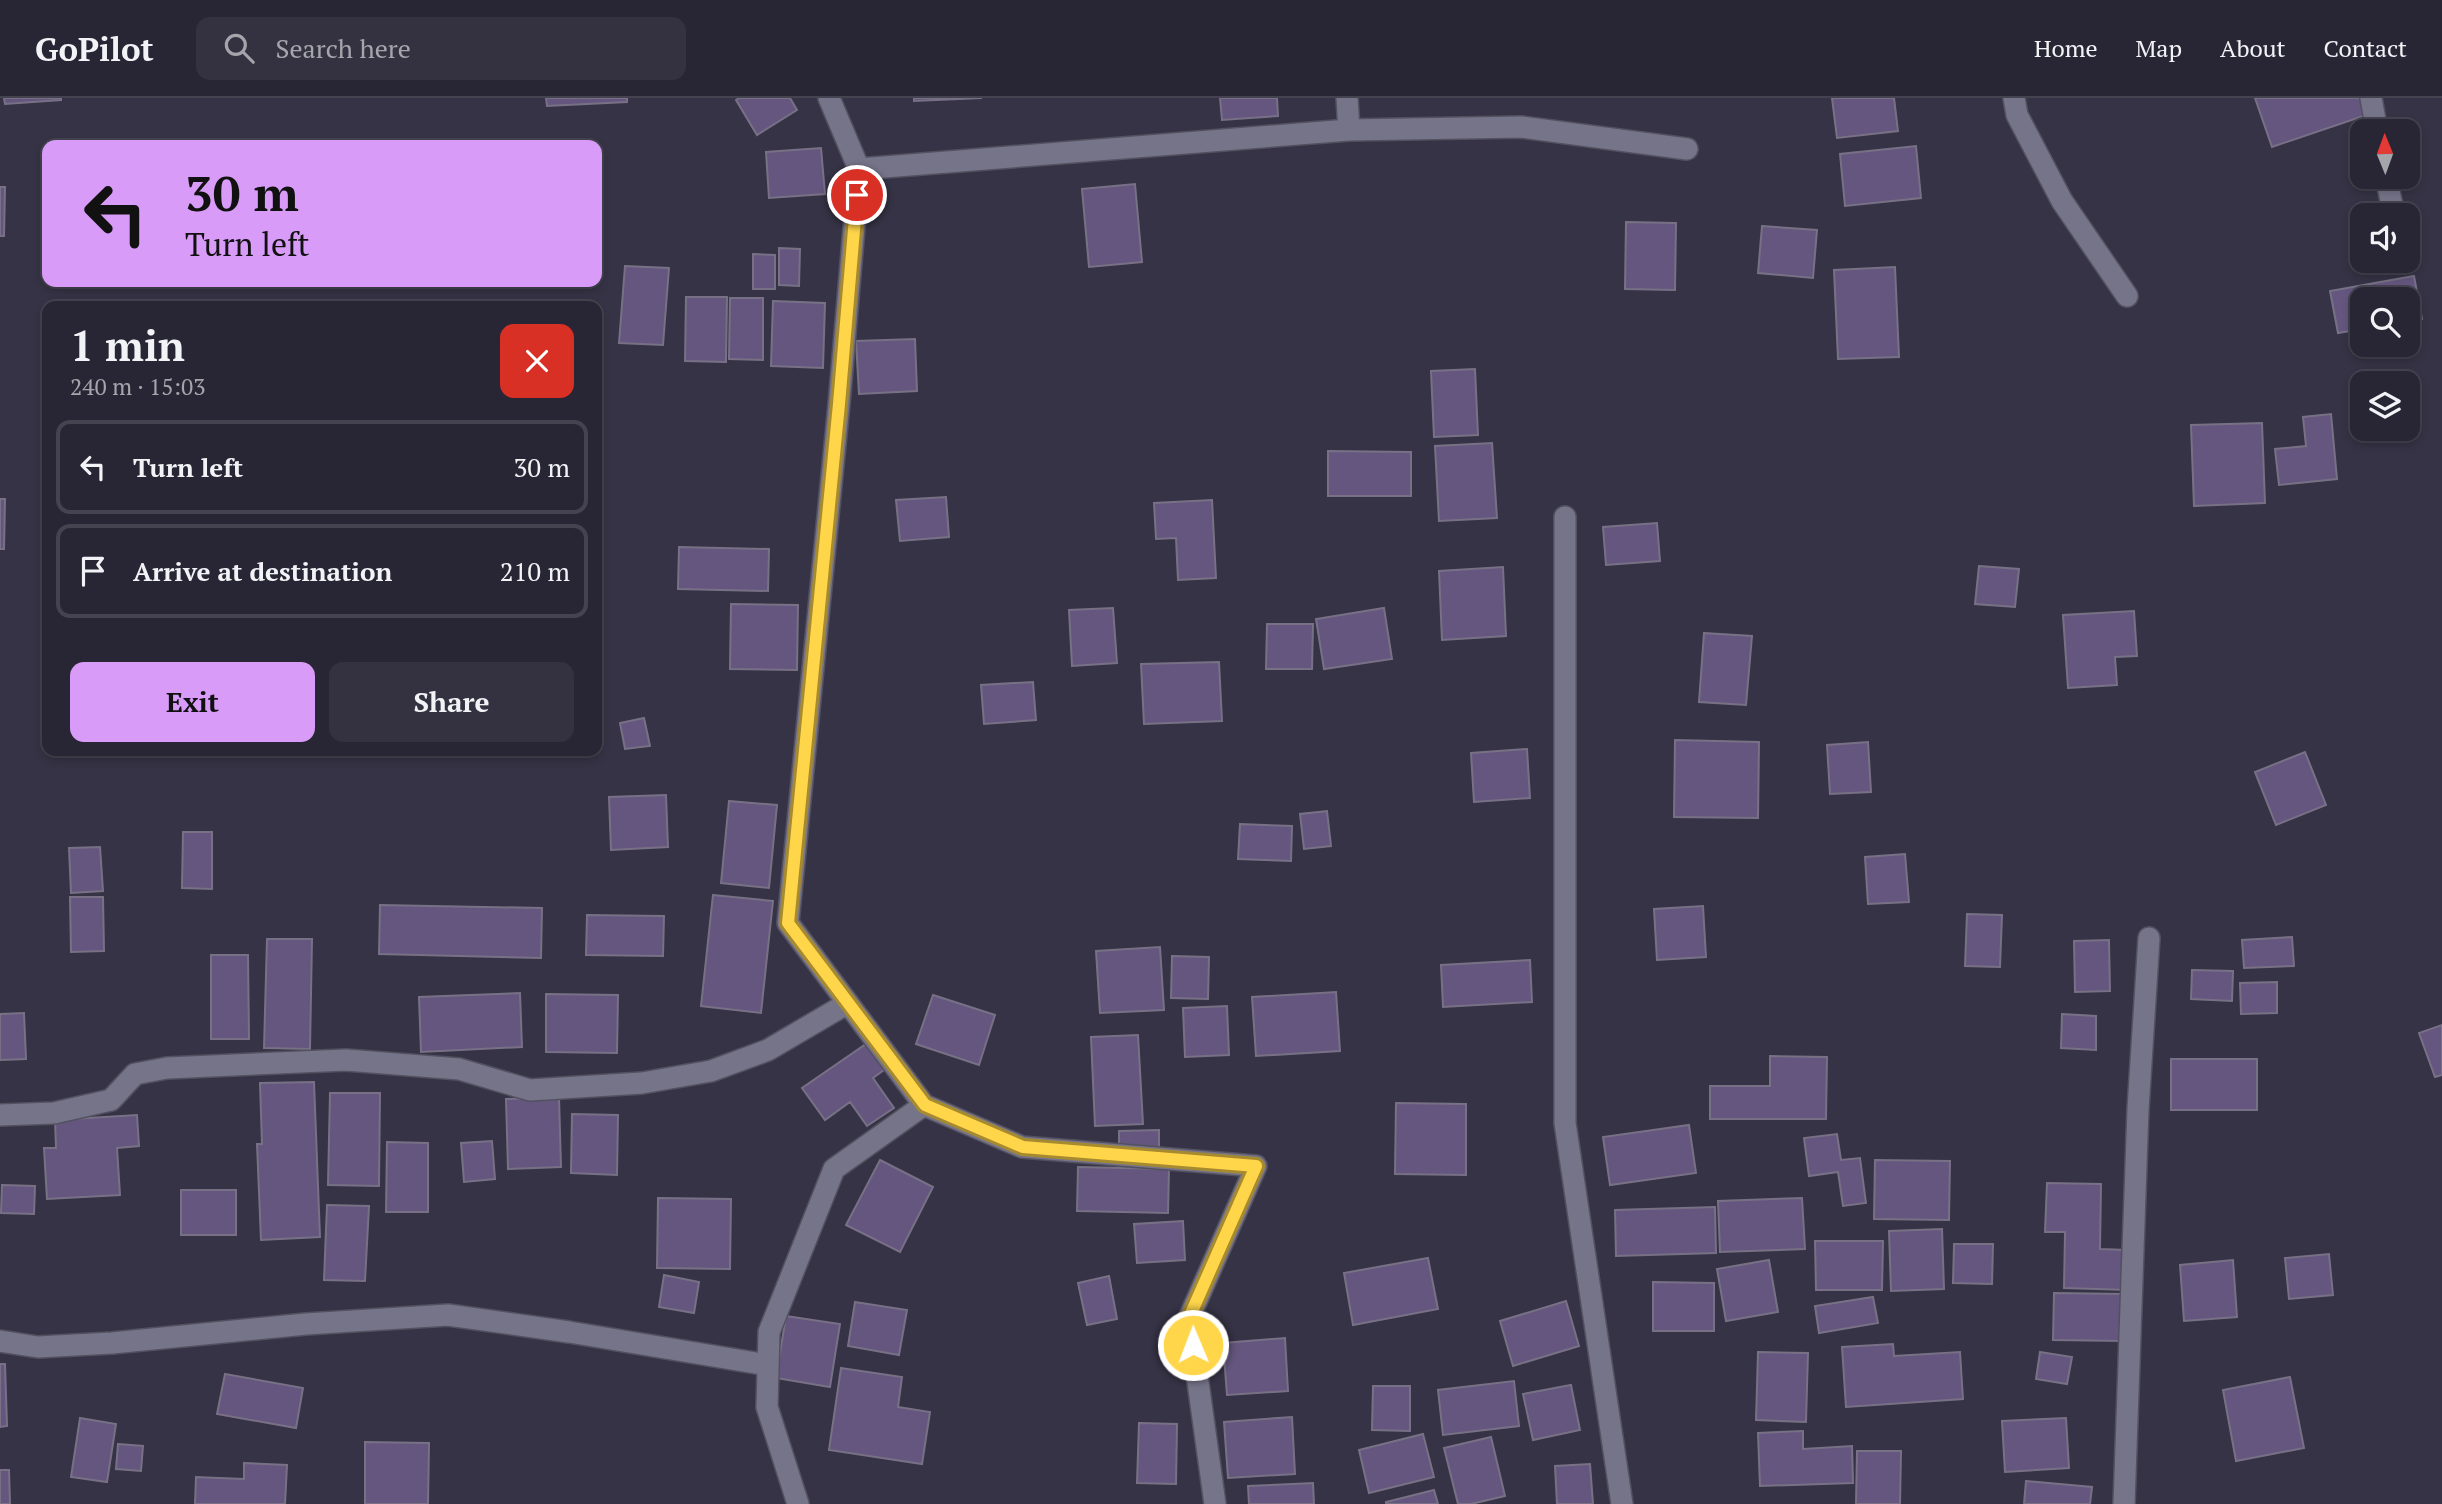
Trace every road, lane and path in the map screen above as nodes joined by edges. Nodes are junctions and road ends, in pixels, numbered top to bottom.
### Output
1 (829, 98) edge
2 (1347, 98) edge
3 (2014, 98) edge
4 (2371, 98) edge
5 (2375, 119) edge
6 (1349, 130) junction
7 (1687, 149) dead end
8 (859, 169) junction
9 (2127, 296) dead end
10 (1565, 517) dead end
11 (2149, 938) dead end
12 (848, 1003) junction
13 (925, 1105) junction
14 (0, 1115) edge
15 (0, 1341) edge
16 (768, 1366) junction
17 (797, 1504) edge
18 (1214, 1504) edge
19 (1622, 1504) edge
20 (2124, 1504) edge

1 - 8 street
2 - 6 street
3 - 9 street
4 - 5 street
6 - 7 street
6 - 8 street
8 - 12 street
10 - 19 street
11 - 20 street
12 - 13 street
12 - 14 street
13 - 16 street
13 - 18 street
15 - 16 street
16 - 17 street

